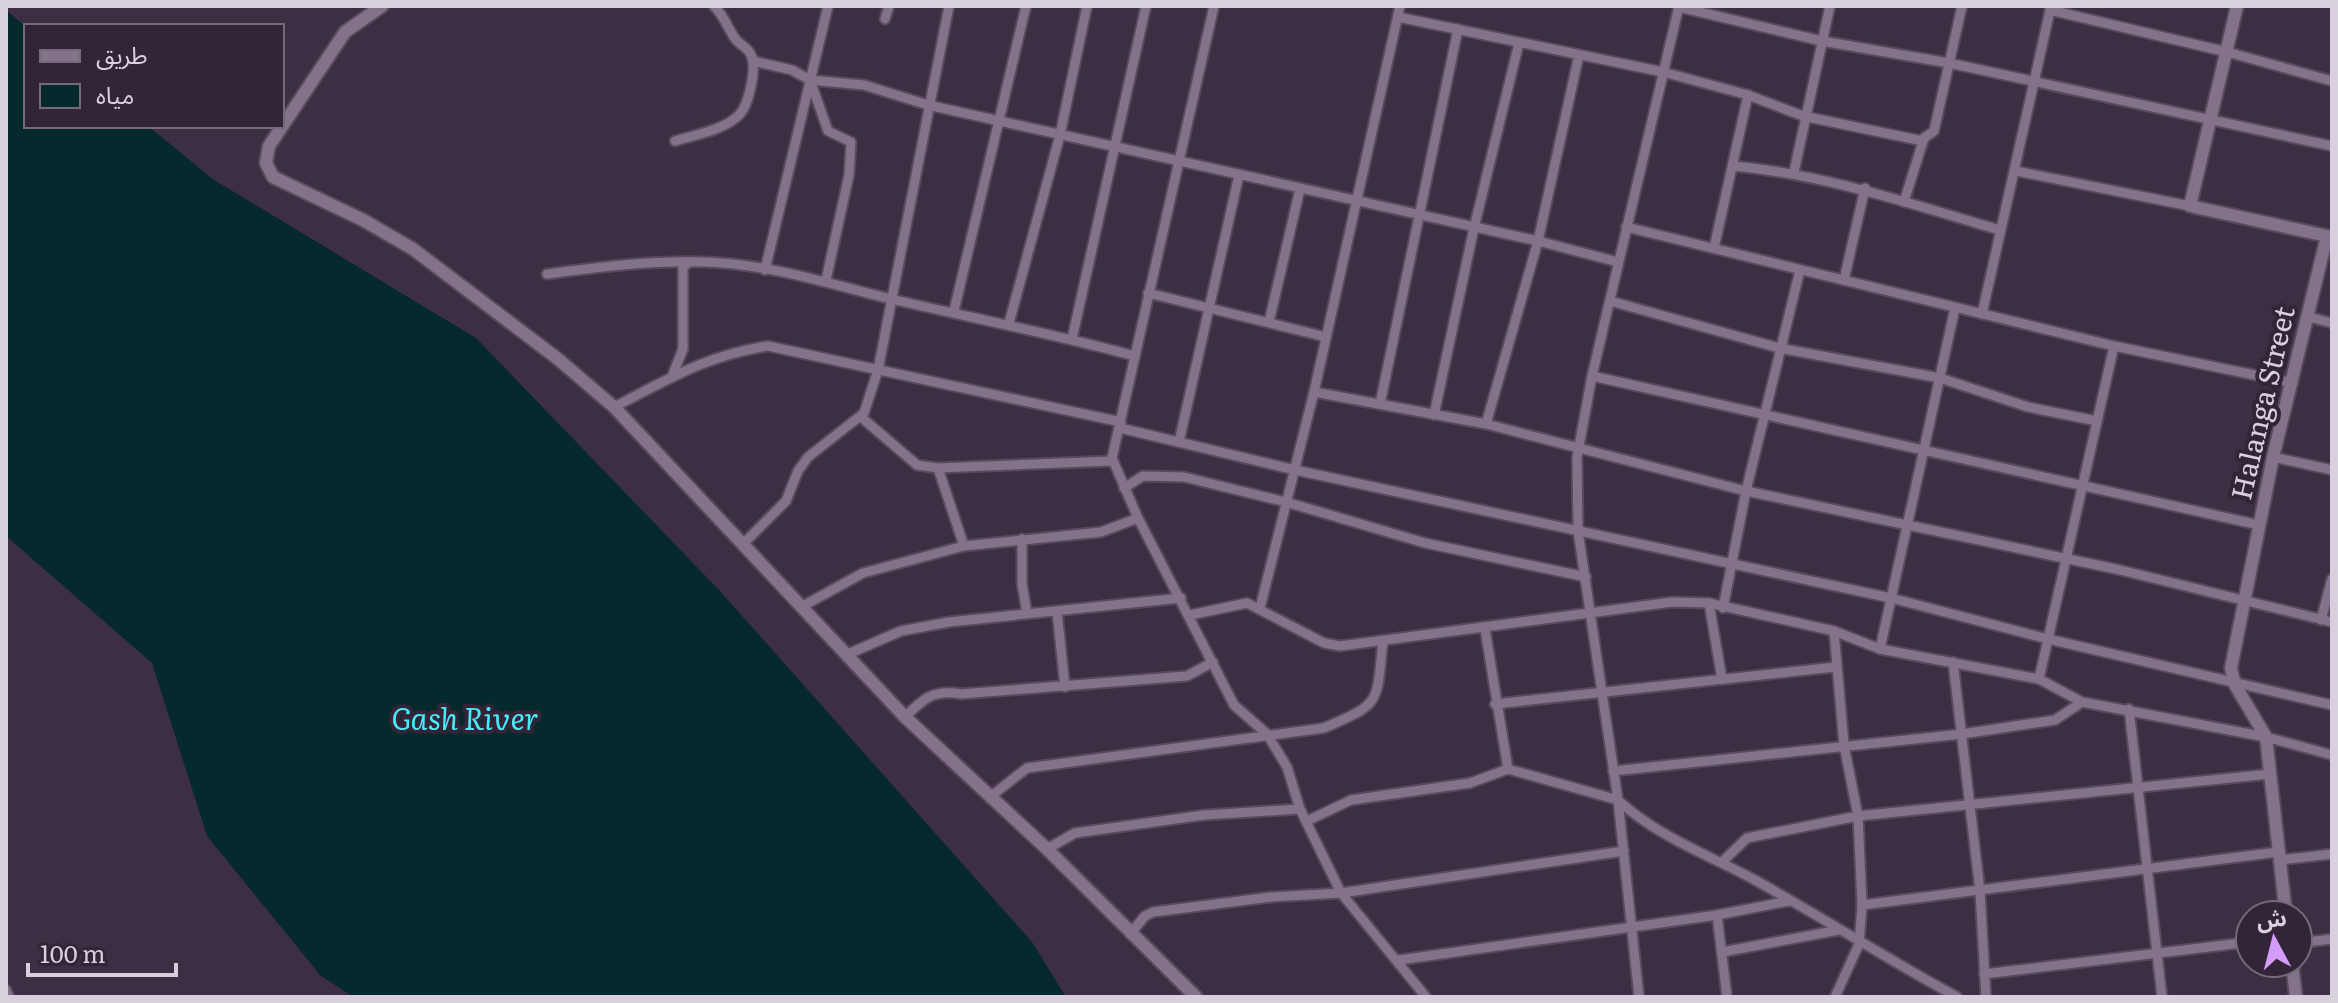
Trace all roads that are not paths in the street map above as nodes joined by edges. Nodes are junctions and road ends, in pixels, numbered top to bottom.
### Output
1 (382, 6) edge
2 (714, 6) edge
3 (828, 6) edge
4 (889, 6) edge
5 (949, 6) edge
6 (1026, 6) edge
7 (1087, 6) edge
8 (1146, 6) edge
9 (1214, 6) edge
10 (1679, 6) edge
11 (1830, 6) edge
12 (1962, 6) edge
13 (2237, 6) edge
14 (2050, 8) edge
15 (1399, 11) edge
16 (885, 19) dead end
17 (1458, 29) junction
18 (1822, 41) junction
19 (1519, 43) junction
20 (2227, 52) junction
21 (1579, 55) junction
22 (753, 61) junction
23 (1949, 63) junction
24 (1663, 72) junction
25 (810, 80) junction
26 (2332, 81) edge
27 (2035, 82) junction
28 (1748, 95) junction
29 (928, 105) junction
30 (1803, 116) junction
31 (999, 120) junction
32 (2212, 121) junction
33 (284, 124) edge
34 (281, 128) edge
35 (1060, 135) junction
36 (675, 141) dead end
37 (1923, 141) junction
38 (2332, 146) edge
39 (1117, 148) junction
40 (1180, 161) junction
41 (1734, 166) junction
42 (2016, 171) junction
43 (1794, 172) junction
44 (1239, 175) junction
45 (1865, 188) junction
46 (1300, 189) junction
47 (1354, 201) junction
48 (1904, 202) junction
49 (2190, 206) junction
50 (1421, 217) junction
51 (1626, 227) junction
52 (1474, 228) junction
53 (2000, 230) junction
54 (2330, 237) edge
55 (1538, 241) junction
56 (1714, 248) junction
57 (689, 262) junction
58 (1618, 262) junction
59 (765, 270) junction
60 (1800, 270) junction
61 (547, 274) dead end
62 (826, 280) junction
63 (1844, 280) junction
64 (1148, 293) junction
65 (890, 299) junction
66 (1610, 301) junction
67 (1955, 308) junction
68 (1210, 309) junction
69 (954, 311) junction
70 (1982, 314) junction
71 (2309, 317) junction
72 (1269, 322) junction
73 (1009, 323) junction
74 (2332, 323) edge
75 (1326, 337) junction
76 (1072, 339) junction
77 (2114, 346) junction
78 (1779, 348) junction
79 (1135, 356) junction
80 (878, 370) junction
81 (1592, 376) junction
82 (672, 377) junction
83 (1940, 378) junction
84 (2293, 383) junction
85 (1314, 392) junction
86 (1380, 404) junction
87 (614, 407) junction
88 (1766, 413) junction
89 (1434, 415) junction
90 (861, 417) junction
91 (2097, 421) junction
92 (1486, 424) junction
93 (1120, 425) junction
94 (1179, 442) junction
95 (1578, 448) junction
96 (1924, 450) junction
97 (2273, 457) junction
98 (1112, 461) junction
99 (938, 468) junction
100 (1295, 470) junction
101 (2332, 470) edge
102 (2084, 487) junction
103 (1124, 488) junction
104 (1746, 491) junction
105 (1286, 502) junction
106 (1138, 518) junction
107 (1908, 522) junction
108 (2259, 525) junction
109 (1578, 531) junction
110 (1022, 539) junction
111 (744, 543) junction
112 (964, 546) junction
113 (2066, 558) junction
114 (1730, 564) junction
115 (1586, 577) junction
116 (2332, 579) edge
117 (1181, 598) junction
118 (1891, 598) junction
119 (2243, 600) junction
120 (1709, 603) junction
121 (801, 607) junction
122 (1260, 608) junction
123 (1723, 608) junction
124 (1057, 611) junction
125 (1592, 612) junction
126 (1027, 613) junction
127 (1190, 615) junction
128 (2321, 620) junction
129 (2332, 622) edge
130 (1485, 629) junction
131 (1834, 631) junction
132 (2048, 639) junction
133 (1383, 641) junction
134 (1880, 649) junction
135 (848, 654) junction
136 (1213, 662) junction
137 (1953, 662) junction
138 (1835, 667) junction
139 (1722, 679) junction
140 (2039, 679) junction
141 (2232, 680) junction
142 (1065, 687) junction
143 (1603, 692) junction
144 (2082, 702) junction
145 (1495, 704) junction
146 (2332, 705) edge
147 (2129, 709) junction
148 (905, 717) junction
149 (1267, 734) junction
150 (1962, 734) junction
151 (2266, 737) junction
152 (1844, 745) junction
153 (2332, 755) edge
154 (1508, 769) junction
155 (1613, 771) junction
156 (2270, 774) junction
157 (2139, 788) junction
158 (990, 797) junction
159 (1618, 800) junction
160 (1971, 807) junction
161 (1300, 809) junction
162 (1858, 816) junction
163 (1307, 821) junction
164 (1047, 849) junction
165 (1624, 851) junction
166 (2332, 854) edge
167 (2279, 856) junction
168 (1722, 862) junction
169 (2149, 870) junction
170 (1980, 891) junction
171 (1341, 893) junction
172 (2284, 899) edge
173 (1789, 901) junction
174 (1862, 905) junction
175 (1717, 915) junction
176 (1632, 928) junction
177 (1839, 930) junction
178 (1130, 934) junction
179 (1859, 944) junction
180 (2234, 944) edge
181 (1722, 952) junction
182 (2158, 954) junction
183 (1399, 960) junction
184 (1984, 974) junction
185 (6, 990) edge
186 (9, 997) edge
187 (1196, 997) edge
188 (1426, 997) edge
189 (1639, 997) edge
190 (1727, 997) edge
191 (1835, 997) edge
192 (1957, 997) edge
193 (1986, 997) edge
194 (2162, 997) edge

1 - 33 main road
2 - 22 street
3 - 25 street
4 - 16 street
5 - 29 street
6 - 31 street
7 - 35 street
8 - 39 street
9 - 40 street
10 - 18 street
10 - 24 street
11 - 18 street
12 - 23 street
13 - 20 main road
14 - 20 street
14 - 27 street
15 - 17 street
15 - 47 street
17 - 19 street
17 - 50 street
18 - 23 street
18 - 30 street
19 - 21 street
19 - 52 street
20 - 26 street
20 - 32 main road
21 - 24 street
21 - 55 street
22 - 25 street
22 - 36 street
23 - 27 street
23 - 37 street
24 - 28 street
24 - 51 street
25 - 29 street
25 - 59 street
25 - 62 street
27 - 32 street
27 - 42 street
28 - 30 street
28 - 41 street
29 - 31 street
29 - 65 street
30 - 37 street
30 - 43 street
31 - 35 street
31 - 69 street
32 - 38 street
32 - 49 main road
34 - 87 main road
35 - 39 street
35 - 73 street
37 - 48 street
39 - 40 street
39 - 76 street
40 - 44 street
40 - 64 street
41 - 43 street
41 - 56 street
42 - 49 street
42 - 53 street
43 - 45 street
44 - 46 street
44 - 68 street
45 - 48 street
45 - 63 street
46 - 47 street
46 - 72 street
47 - 50 street
47 - 75 street
48 - 53 street
49 - 54 main road, Halanga Street
50 - 52 street
50 - 86 street
51 - 56 street
51 - 58 street
52 - 55 street
52 - 89 street
53 - 70 street
54 - 71 main road, Halanga Street
55 - 58 street
55 - 92 street
56 - 60 street
57 - 59 street
57 - 61 street
57 - 82 street
58 - 66 street
59 - 62 street
60 - 63 street
60 - 78 street
62 - 65 street
63 - 67 street
64 - 68 street
64 - 79 street
65 - 69 street
65 - 80 street
66 - 78 street
66 - 81 street
67 - 70 street
67 - 83 street
68 - 72 street
68 - 94 street
69 - 73 street
70 - 77 street
71 - 74 street
71 - 84 main road, Halanga Street
72 - 75 street
73 - 76 street
75 - 85 street
76 - 79 street
77 - 84 street
77 - 91 street
78 - 83 street
78 - 88 street
79 - 93 street
80 - 82 street
80 - 90 street
80 - 93 street
81 - 88 street
81 - 95 street
82 - 87 street
83 - 91 street
83 - 96 street
84 - 97 main road, Halanga Street
85 - 86 street
85 - 100 street
86 - 89 street
87 - 111 main road
88 - 96 street
88 - 104 street
89 - 92 street
90 - 99 street
90 - 111 street
91 - 102 street
92 - 95 street
93 - 94 street
93 - 98 street
94 - 100 street
95 - 104 street
95 - 109 street
96 - 102 street
96 - 107 street
97 - 101 street
97 - 108 main road, Halanga Street
98 - 99 street
98 - 103 street
99 - 112 street
100 - 105 street
100 - 109 street
102 - 108 street
102 - 113 street
103 - 105 street
103 - 106 street
104 - 107 street
104 - 114 street
105 - 115 street
105 - 122 street
106 - 110 street
106 - 117 street
107 - 113 street
107 - 118 street
108 - 119 main road, Halanga Street
109 - 114 street
109 - 115 street
110 - 112 street
110 - 126 street
111 - 121 main road
112 - 121 street
113 - 119 street
113 - 132 street
114 - 118 street
114 - 123 street
115 - 125 street
116 - 128 street
117 - 124 street
117 - 127 street
118 - 132 street
118 - 134 street
119 - 128 street
119 - 141 main road, Halanga Street
120 - 123 street
120 - 125 street
120 - 139 street
121 - 135 main road
122 - 127 street
122 - 133 street
123 - 131 street
124 - 126 street
124 - 142 street
125 - 130 street
125 - 143 street
126 - 135 street
127 - 136 street
128 - 129 street
130 - 133 street
130 - 145 street
131 - 134 street
131 - 138 street
132 - 140 street
132 - 141 street
133 - 149 street
134 - 137 street
135 - 148 main road
136 - 142 street
136 - 149 street
137 - 140 street
137 - 150 street
138 - 139 street
138 - 152 street
139 - 143 street
140 - 144 street
141 - 146 street
141 - 151 main road
142 - 148 street
143 - 145 street
143 - 155 street
144 - 147 street
144 - 150 street
145 - 154 street
147 - 151 street
147 - 157 street
148 - 158 main road
149 - 158 street
149 - 161 street
150 - 152 street
150 - 160 street
151 - 153 street
151 - 156 main road
152 - 155 street
152 - 162 street
154 - 159 street
154 - 163 street
155 - 159 street
156 - 157 street
156 - 167 main road
157 - 160 street
157 - 169 street
158 - 164 main road
159 - 165 street
159 - 168 street
160 - 162 street
160 - 170 street
161 - 163 street
161 - 164 street
162 - 168 street
162 - 174 street
163 - 171 street
164 - 178 main road
165 - 171 street
165 - 176 street
166 - 167 street
167 - 169 street
167 - 172 main road
168 - 173 street
169 - 170 street
169 - 182 street
170 - 174 street
170 - 184 street
171 - 178 street
171 - 183 street
173 - 175 street
173 - 177 street
174 - 179 street
175 - 176 street
175 - 181 street
176 - 183 street
176 - 189 street
177 - 179 street
177 - 181 street
178 - 187 main road
179 - 191 street
179 - 192 street
180 - 182 street
181 - 190 street
182 - 184 street
182 - 194 street
183 - 188 street
184 - 193 street
185 - 186 street

